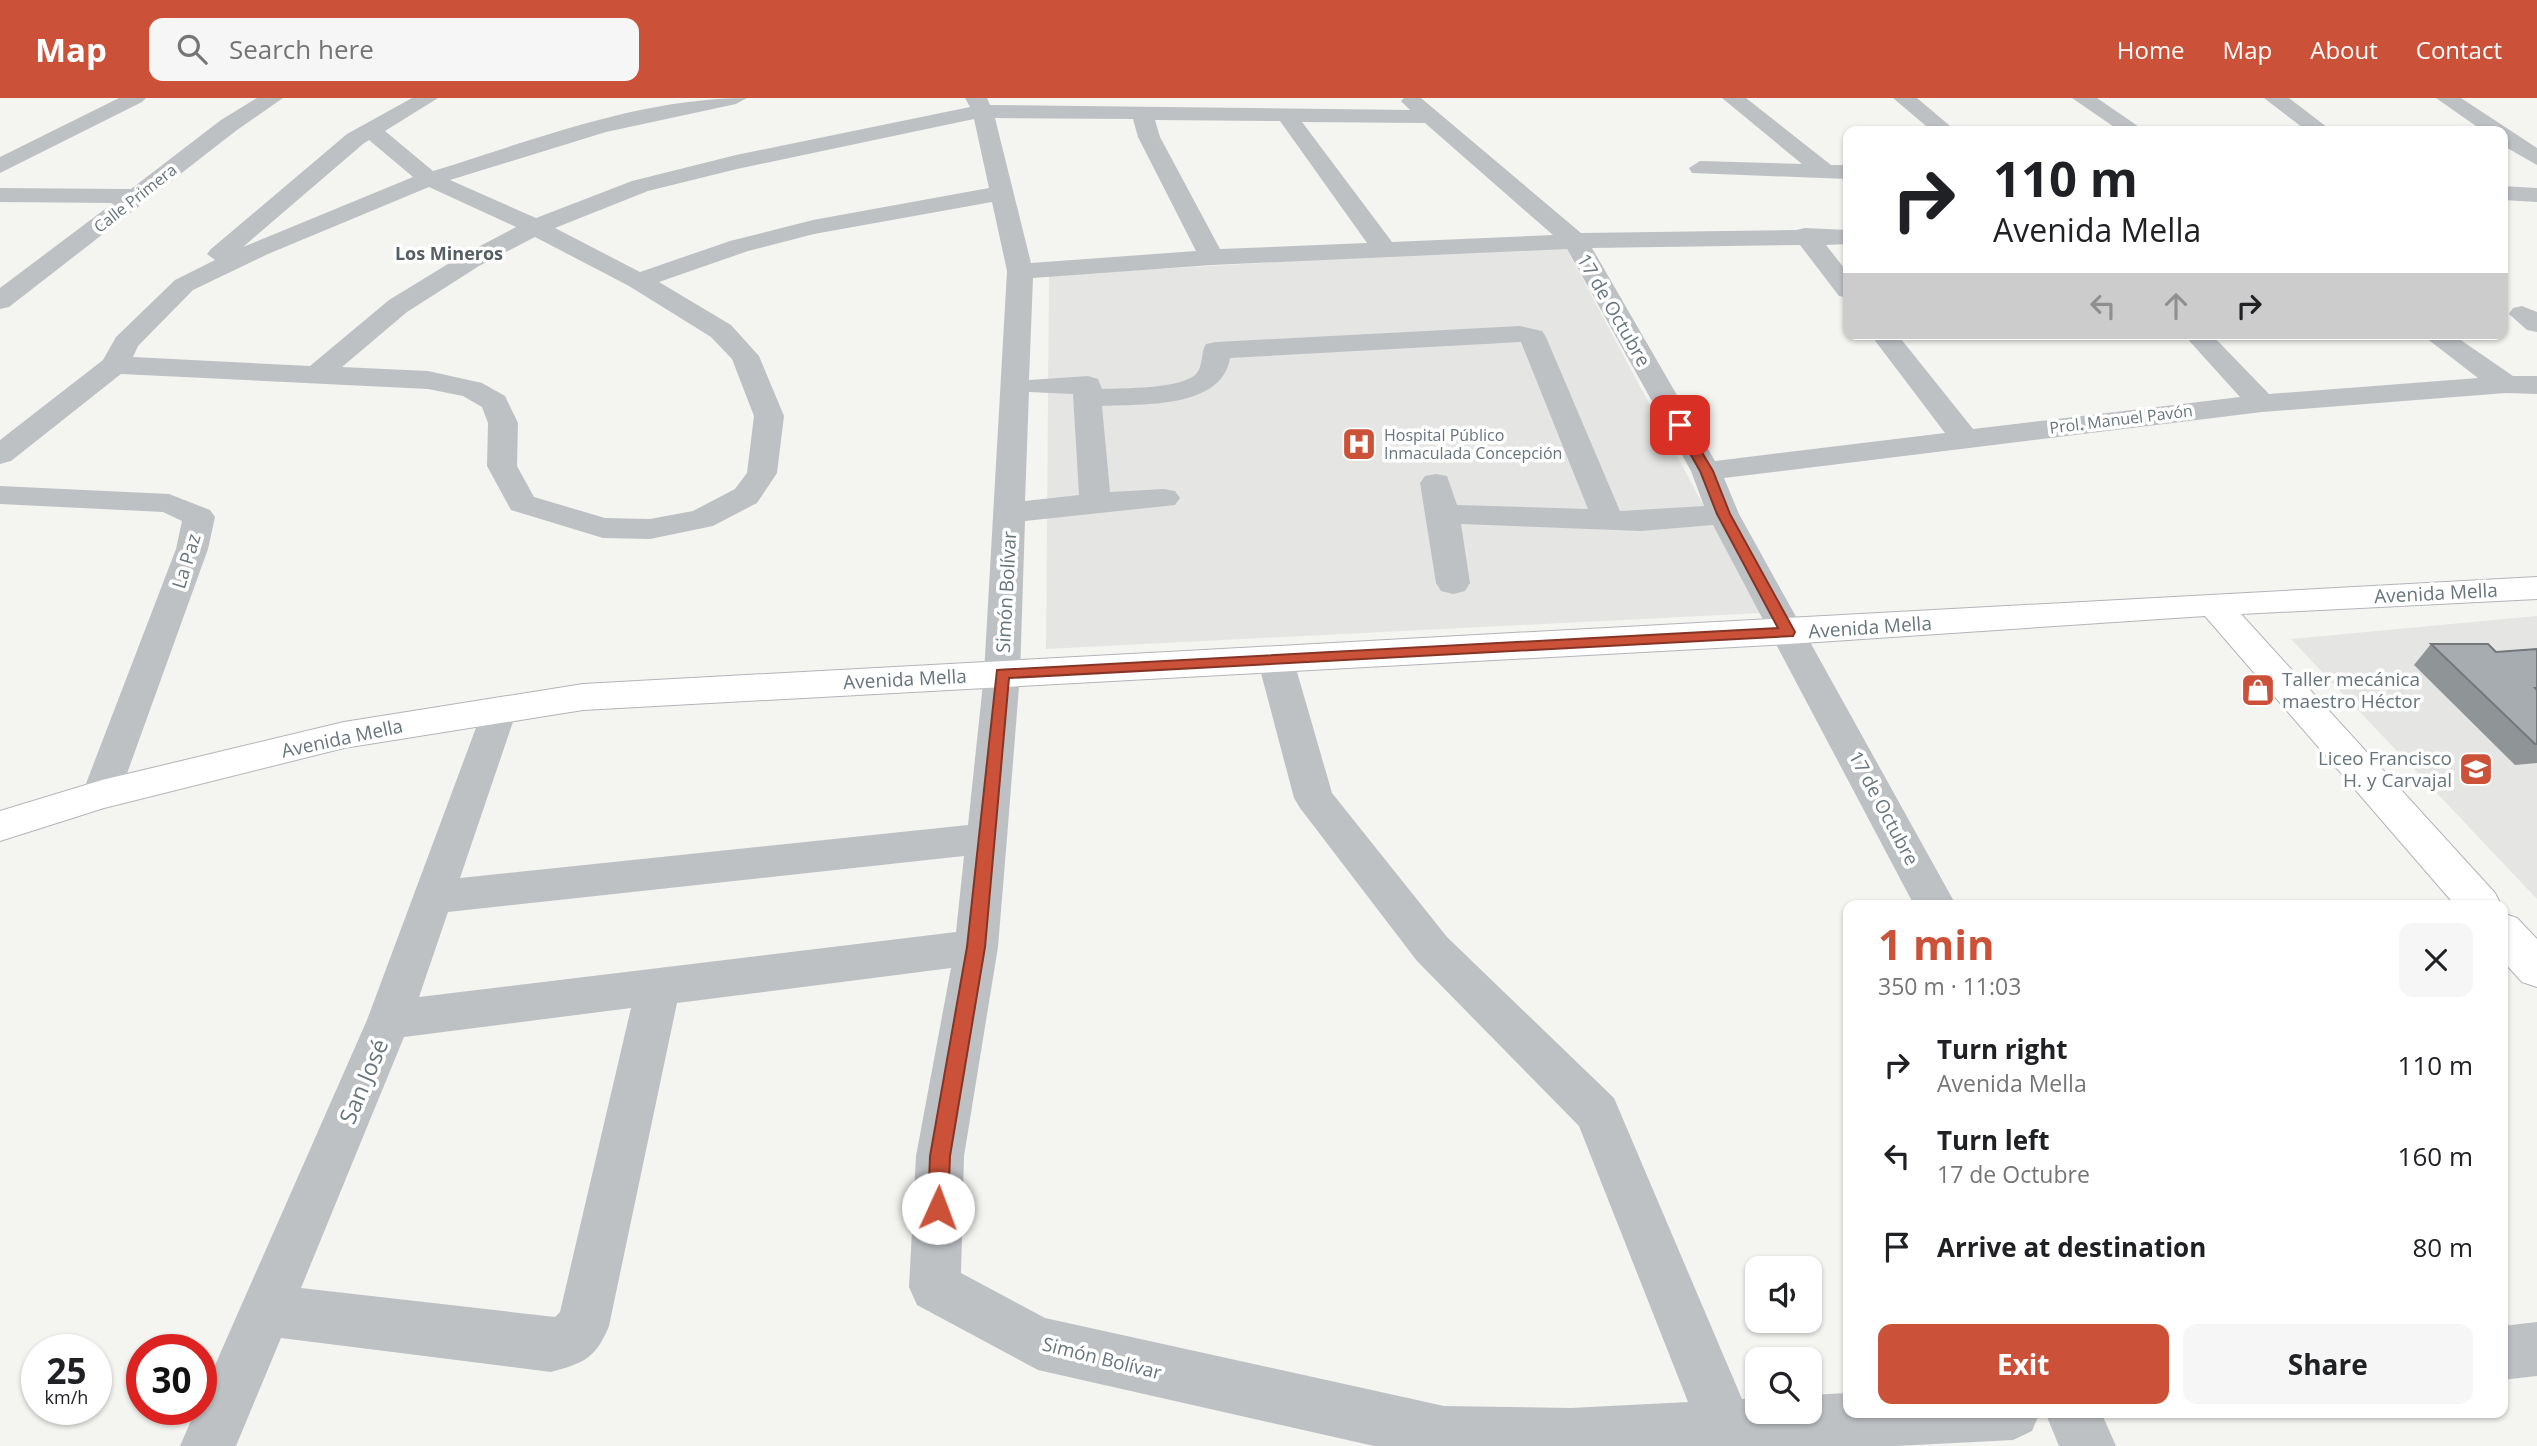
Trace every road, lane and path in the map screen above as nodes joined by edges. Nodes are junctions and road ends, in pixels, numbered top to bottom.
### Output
1 (135, 98) edge
2 (272, 98) edge
3 (427, 98) edge
4 (736, 98) edge
5 (1408, 98) edge
6 (1733, 98) edge
7 (1904, 98) edge
8 (2083, 98) edge
9 (2274, 98) edge
10 (2447, 98) edge
11 (979, 105) edge
12 (1142, 113) junction
13 (1286, 116) junction
14 (1432, 117) junction
15 (1939, 126) edge
16 (2126, 126) edge
17 (2314, 126) edge
18 (2489, 126) edge
19 (370, 130) junction
20 (2508, 139) edge
21 (2537, 158) edge
22 (0, 166) edge
23 (1700, 168) dead end
24 (1837, 172) edge
25 (429, 178) junction
26 (1000, 193) junction
27 (2508, 193) edge
28 (0, 195) edge
29 (2537, 195) edge
30 (139, 196) junction
31 (535, 227) junction
32 (1805, 235) junction
33 (1843, 237) edge
34 (1575, 241) junction
35 (1386, 251) junction
36 (1212, 257) junction
37 (1020, 271) junction
38 (638, 281) junction
39 (1843, 284) edge
40 (184, 285) junction
41 (4, 295) edge
42 (1888, 340) edge
43 (2202, 340) edge
44 (2443, 340) edge
45 (115, 365) junction
46 (317, 374) junction
47 (2505, 384) junction
48 (2537, 385) edge
49 (1038, 386) dead end
50 (1087, 399) junction
51 (2262, 403) junction
52 (1964, 438) junction
53 (0, 455) edge
54 (1706, 471) junction
55 (0, 495) edge
56 (1164, 498) dead end
57 (1095, 502) junction
58 (1009, 513) junction
59 (1723, 514) junction
60 (1608, 518) junction
61 (1453, 583) dead end
62 (2537, 588) edge
63 (2213, 604) junction
64 (1788, 632) junction
65 (1275, 658) junction
66 (1002, 674) junction
67 (499, 710) junction
68 (102, 794) junction
69 (0, 826) edge
70 (988, 838) junction
71 (432, 897) junction
72 (1932, 900) edge
73 (2476, 900) edge
74 (2508, 937) edge
75 (976, 947) junction
76 (2537, 969) edge
77 (659, 987) junction
78 (388, 1020) junction
79 (268, 1310) junction
80 (2537, 1349) edge
81 (2508, 1352) edge
82 (1905, 1418) edge
83 (2074, 1418) edge
84 (1726, 1428) junction
85 (208, 1446) edge
86 (2088, 1446) edge

1 - 22 street
2 - 30 street, Calle Primera
3 - 19 street
4 - 25 street
5 - 14 street, 17 de Octubre
6 - 24 street
7 - 15 street
8 - 16 street
9 - 17 street
10 - 18 street
11 - 12 street
11 - 26 street, Simón Bolívar
11 - 31 street
12 - 13 street
12 - 36 street
13 - 14 street
13 - 35 street
14 - 34 street, 17 de Octubre
19 - 25 street
19 - 40 street
20 - 21 street
23 - 24 street
25 - 31 street
25 - 40 street
26 - 37 street, Simón Bolívar
26 - 38 street
27 - 29 street
28 - 30 street
30 - 41 street, Calle Primera
31 - 38 street
31 - 46 street
32 - 33 street
32 - 34 street
32 - 39 street
34 - 35 street
34 - 54 street, 17 de Octubre
35 - 36 street
36 - 37 street
37 - 58 street, Simón Bolívar
38 - 46 street
40 - 45 street
42 - 52 street
43 - 51 street
44 - 47 street
45 - 46 street
45 - 53 street
47 - 48 street, Prol. Manuel Pavón
47 - 51 street, Prol. Manuel Pavón
49 - 50 street
50 - 57 street
50 - 60 street
51 - 52 street, Prol. Manuel Pavón
52 - 54 street, Prol. Manuel Pavón
54 - 59 street, 17 de Octubre
55 - 68 street, La Paz
56 - 57 street
57 - 58 street
58 - 66 street, Simón Bolívar
59 - 60 street
59 - 64 street, 17 de Octubre
60 - 61 street
62 - 63 main road, Avenida Mella
63 - 64 main road, Avenida Mella
63 - 73 main road
64 - 65 main road, Avenida Mella
64 - 72 street, 17 de Octubre
65 - 66 main road, Avenida Mella
65 - 84 street
66 - 67 main road, Avenida Mella
66 - 70 street, Simón Bolívar
67 - 68 main road, Avenida Mella
67 - 71 street, San José
68 - 69 main road, Avenida Mella
70 - 71 street
70 - 75 street, Simón Bolívar
71 - 78 street, San José
74 - 76 main road
75 - 77 street
75 - 84 street, Simón Bolívar
77 - 78 street
77 - 79 street
78 - 79 street, San José
79 - 85 street, San José
80 - 81 street
82 - 84 street, Simón Bolívar
83 - 86 street

